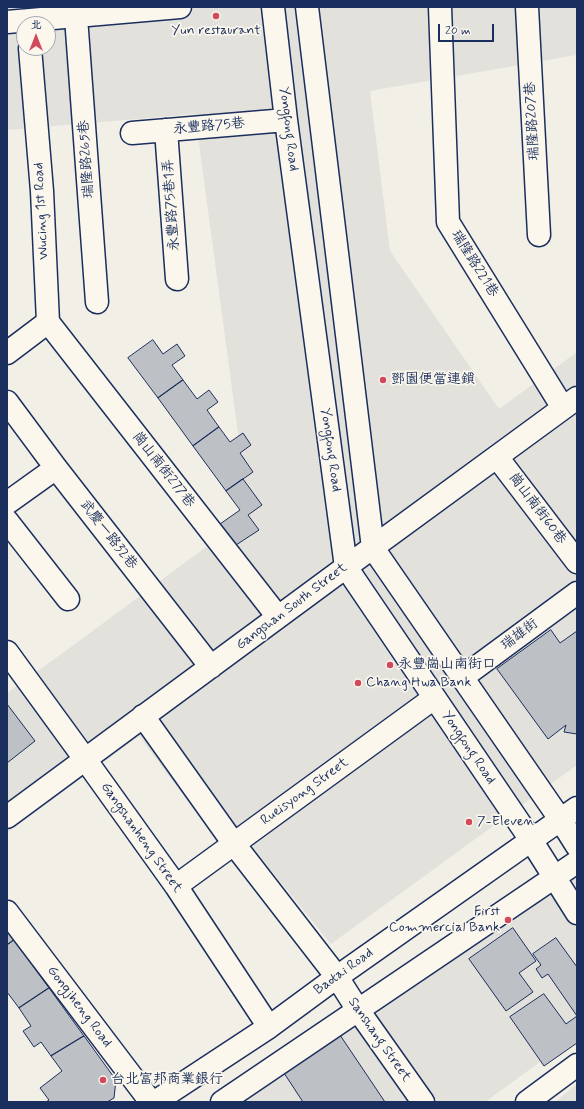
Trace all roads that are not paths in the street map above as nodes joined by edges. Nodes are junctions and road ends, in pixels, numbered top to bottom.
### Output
1 (180, 7) edge
2 (273, 7) edge
3 (307, 7) edge
4 (440, 7) edge
5 (527, 7) edge
6 (134, 9) edge
7 (76, 16) junction
8 (56, 17) edge
9 (31, 56) edge
10 (286, 120) junction
11 (166, 130) junction
12 (132, 133) dead end
13 (539, 235) dead end
14 (177, 279) dead end
15 (97, 302) dead end
16 (48, 322) junction
17 (7, 353) edge
18 (7, 402) edge
19 (570, 403) edge
20 (497, 457) junction
21 (56, 468) junction
22 (7, 502) edge
23 (7, 521) edge
24 (373, 548) junction
25 (577, 562) edge
26 (346, 567) junction
27 (577, 593) edge
28 (68, 599) dead end
29 (278, 618) junction
30 (7, 652) edge
31 (211, 667) junction
32 (463, 678) junction
33 (434, 698) junction
34 (143, 716) junction
35 (85, 759) junction
36 (569, 814) edge
37 (7, 817) edge
38 (531, 840) junction
39 (234, 844) junction
40 (577, 846) edge
41 (577, 862) edge
42 (554, 878) junction
43 (176, 886) junction
44 (7, 912) edge
45 (577, 913) edge
46 (337, 977) junction
47 (358, 1010) junction
48 (269, 1027) junction
49 (577, 1065) edge
50 (151, 1102) edge
51 (155, 1102) edge
52 (222, 1102) edge
53 (423, 1102) edge
54 (527, 1102) edge

1 - 6 street
2 - 10 street, Yongfong Road
3 - 24 street
4 - 19 street, 瑞隆路221巷
5 - 13 street, 瑞隆路207巷
6 - 7 street
7 - 8 street
7 - 15 street, 瑞隆路265巷
9 - 16 street, Wucing 1st Road
10 - 11 street, 永豐路75巷
10 - 26 street, Yongfong Road
11 - 12 street, 永豐路75巷
11 - 14 street, 永豐路75巷1弄
16 - 17 street
16 - 29 street, 崗山南街277巷
18 - 21 street, 武慶一路32巷
19 - 20 street, Gangshan South Street
20 - 24 street, Gangshan South Street
20 - 25 street, 崗山南街60巷
21 - 22 street
21 - 31 street, 武慶一路32巷
23 - 28 street
24 - 26 street, Gangshan South Street
24 - 32 street
26 - 29 street, Gangshan South Street
26 - 33 street, Yongfong Road
27 - 32 street, 瑞雄街
29 - 31 street, Gangshan South Street
30 - 35 street, Gangshanheng Street
31 - 34 street, Gangshan South Street
32 - 36 street
33 - 38 street, Yongfong Road
33 - 39 street, Rueisyong Street
34 - 35 street, Gangshan South Street
34 - 39 street, Sanshang Street
35 - 37 street, Gangshan South Street
35 - 43 street, Gangshanheng Street
36 - 38 street, Baotai Road
36 - 40 street
38 - 42 street, Yongfong Road
38 - 46 street, Baotai Road
39 - 43 street, Rueisyong Street
39 - 46 street, Sanshang Street
41 - 42 street
42 - 45 street, Yongfong Road
42 - 47 street
43 - 48 street, Gangshanheng Street
44 - 50 street, Gongjheng Road
46 - 47 street, Sanshang Street
46 - 48 street, Baotai Road
47 - 52 street
47 - 53 street, Sanshang Street
48 - 51 street, Baotai Road
49 - 54 street

